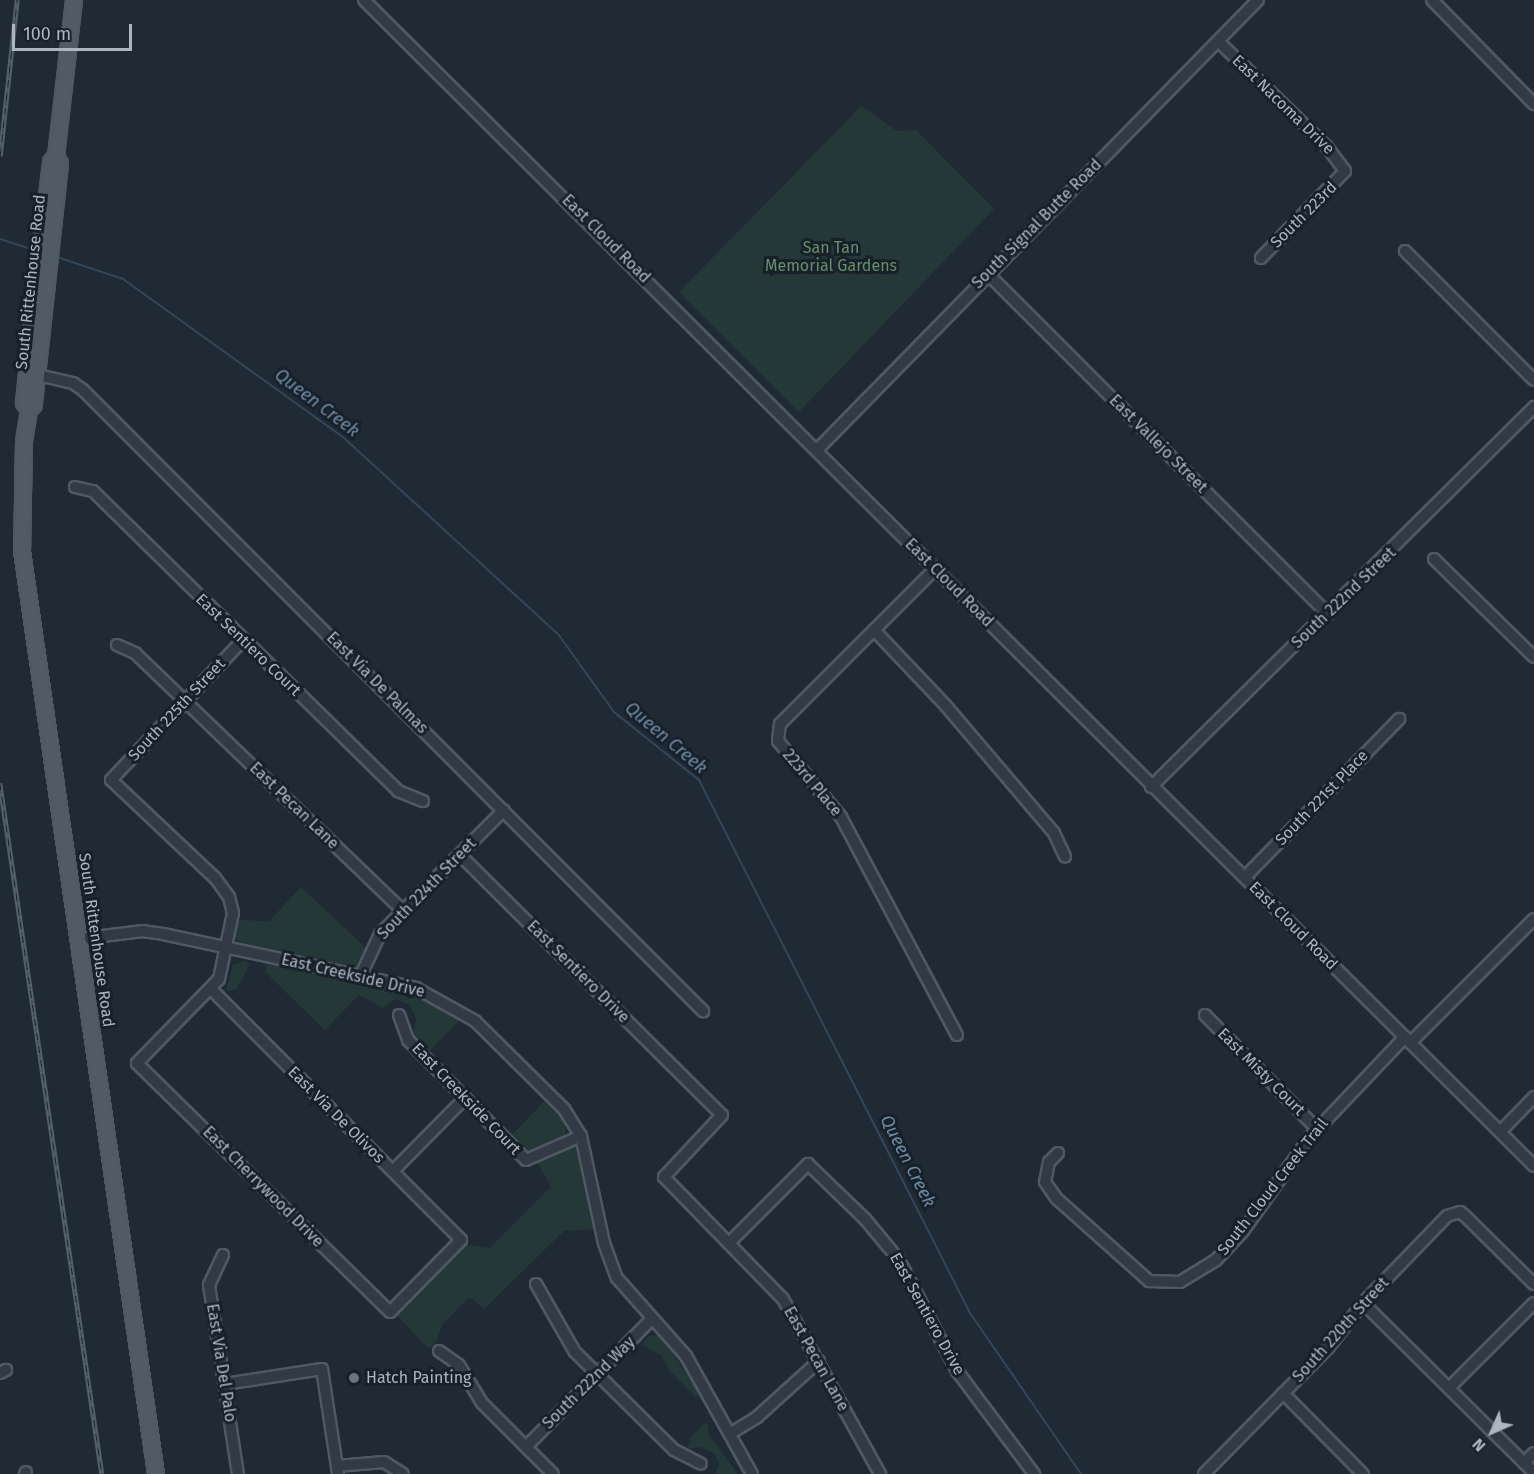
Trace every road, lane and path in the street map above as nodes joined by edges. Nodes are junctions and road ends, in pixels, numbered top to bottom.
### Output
1 (74, 0) edge
2 (364, 0) edge
3 (1258, 0) edge
4 (1432, 0) edge
5 (1218, 41) junction
6 (1534, 104) edge
7 (1345, 171) joint
8 (1405, 251) dead end
9 (1261, 258) dead end
10 (988, 274) junction
11 (39, 305) junction
12 (38, 375) junction
13 (1534, 380) edge
14 (1534, 407) edge
15 (29, 410) junction
16 (817, 450) junction
17 (75, 487) dead end
18 (1434, 559) dead end
19 (935, 569) junction
20 (1328, 614) junction
21 (874, 630) junction
22 (243, 640) junction
23 (117, 645) dead end
24 (1534, 657) edge
25 (184, 702) junction
26 (1399, 719) dead end
27 (1151, 787) junction
28 (423, 801) dead end
29 (504, 810) junction
30 (460, 855) junction
31 (1065, 856) dead end
32 (1245, 877) junction
33 (404, 911) junction
34 (1534, 919) edge
35 (79, 939) junction
36 (227, 948) junction
37 (361, 975) junction
38 (212, 989) junction
39 (704, 1011) dead end
40 (399, 1015) dead end
41 (1205, 1015) dead end
42 (957, 1035) dead end
43 (1407, 1040) junction
44 (1534, 1097) edge
45 (465, 1098) junction
46 (1317, 1129) junction
47 (1500, 1132) junction
48 (581, 1136) junction
49 (1058, 1153) dead end
50 (1534, 1166) edge
51 (393, 1171) junction
52 (664, 1177) joint
53 (461, 1240) joint
54 (729, 1243) junction
55 (223, 1255) dead end
56 (536, 1284) dead end
57 (1534, 1284) edge
58 (1363, 1303) junction
59 (1534, 1303) edge
60 (652, 1319) junction
61 (439, 1351) dead end
62 (819, 1361) junction
63 (598, 1375) junction
64 (225, 1384) junction
65 (1449, 1388) junction
66 (1283, 1393) junction
67 (731, 1433) junction
68 (526, 1447) junction
69 (1534, 1453) edge
70 (1524, 1463) junction
71 (702, 1464) dead end
72 (338, 1470) edge
73 (1534, 1473) edge
74 (156, 1474) edge
75 (238, 1474) edge
76 (403, 1474) edge
77 (553, 1474) edge
78 (752, 1474) edge
79 (880, 1474) edge
80 (1034, 1474) edge
81 (1204, 1474) edge
82 (1363, 1474) edge

1 - 11 main road, South Rittenhouse Road
2 - 16 street, East Cloud Road
3 - 5 street, South Signal Butte Road
4 - 6 street
5 - 7 street, East Nacoma Drive
5 - 10 street, South Signal Butte Road
7 - 9 street, South 223rd
8 - 13 street
10 - 16 street, South Signal Butte Road
10 - 20 street, East Vallejo Street
11 - 12 main road, South Rittenhouse Road
11 - 15 main road, South Rittenhouse Road
12 - 15 main road, South Rittenhouse Road
12 - 29 street, East Via De Palmas
14 - 20 street, South 222nd Street
15 - 35 main road, South Rittenhouse Road
16 - 19 street, East Cloud Road
17 - 22 street, East Sentiero Court
18 - 24 street
19 - 21 street, 223rd Place
19 - 27 street, East Cloud Road
20 - 27 street, South 222nd Street
21 - 31 street
21 - 42 street, 223rd Place
22 - 25 street, South 225th Street
22 - 28 street, East Sentiero Court
23 - 25 street, East Pecan Lane
25 - 33 street, East Pecan Lane
25 - 36 street, South 225th Street
26 - 32 street, South 221st Place
27 - 32 street, East Cloud Road
29 - 30 street, South 224th Street
29 - 39 street, East Via De Palmas
30 - 33 street, South 224th Street
30 - 52 street, East Sentiero Drive
32 - 43 street, East Cloud Road
33 - 37 street, South 224th Street
34 - 43 street, South Cloud Creek Trail
35 - 36 street, East Creekside Drive
35 - 74 main road, South Rittenhouse Road
36 - 37 street, East Creekside Drive
36 - 38 street
37 - 48 street, East Creekside Drive
38 - 51 street, East Via De Olivos
38 - 53 street, East Cherrywood Drive
40 - 45 street, East Creekside Court
41 - 46 street, East Misty Court
43 - 46 street, South Cloud Creek Trail
43 - 47 street, East Cloud Road
44 - 47 street
45 - 48 street, East Creekside Court
45 - 51 street
46 - 49 street, South Cloud Creek Trail
47 - 50 street, East Cloud Road
48 - 60 street, East Creekside Drive
51 - 53 street, East Via De Olivos
52 - 54 street, East Pecan Lane
54 - 62 street, East Pecan Lane
54 - 80 street, East Sentiero Drive
55 - 64 street, East Via Del Palo
56 - 63 street
57 - 58 street, South 220th Street
58 - 65 street
58 - 66 street, South 220th Street
59 - 65 street
60 - 63 street, South 222nd Way
60 - 67 street, East Creekside Drive
61 - 68 street
62 - 67 street
62 - 79 street, East Pecan Lane
63 - 68 street, South 222nd Way
63 - 71 street
64 - 72 street
64 - 75 street, East Via Del Palo
65 - 70 street
66 - 81 street, South 220th Street
66 - 82 street
67 - 78 street, East Creekside Drive
68 - 77 street
69 - 70 street
70 - 73 street
72 - 76 street

